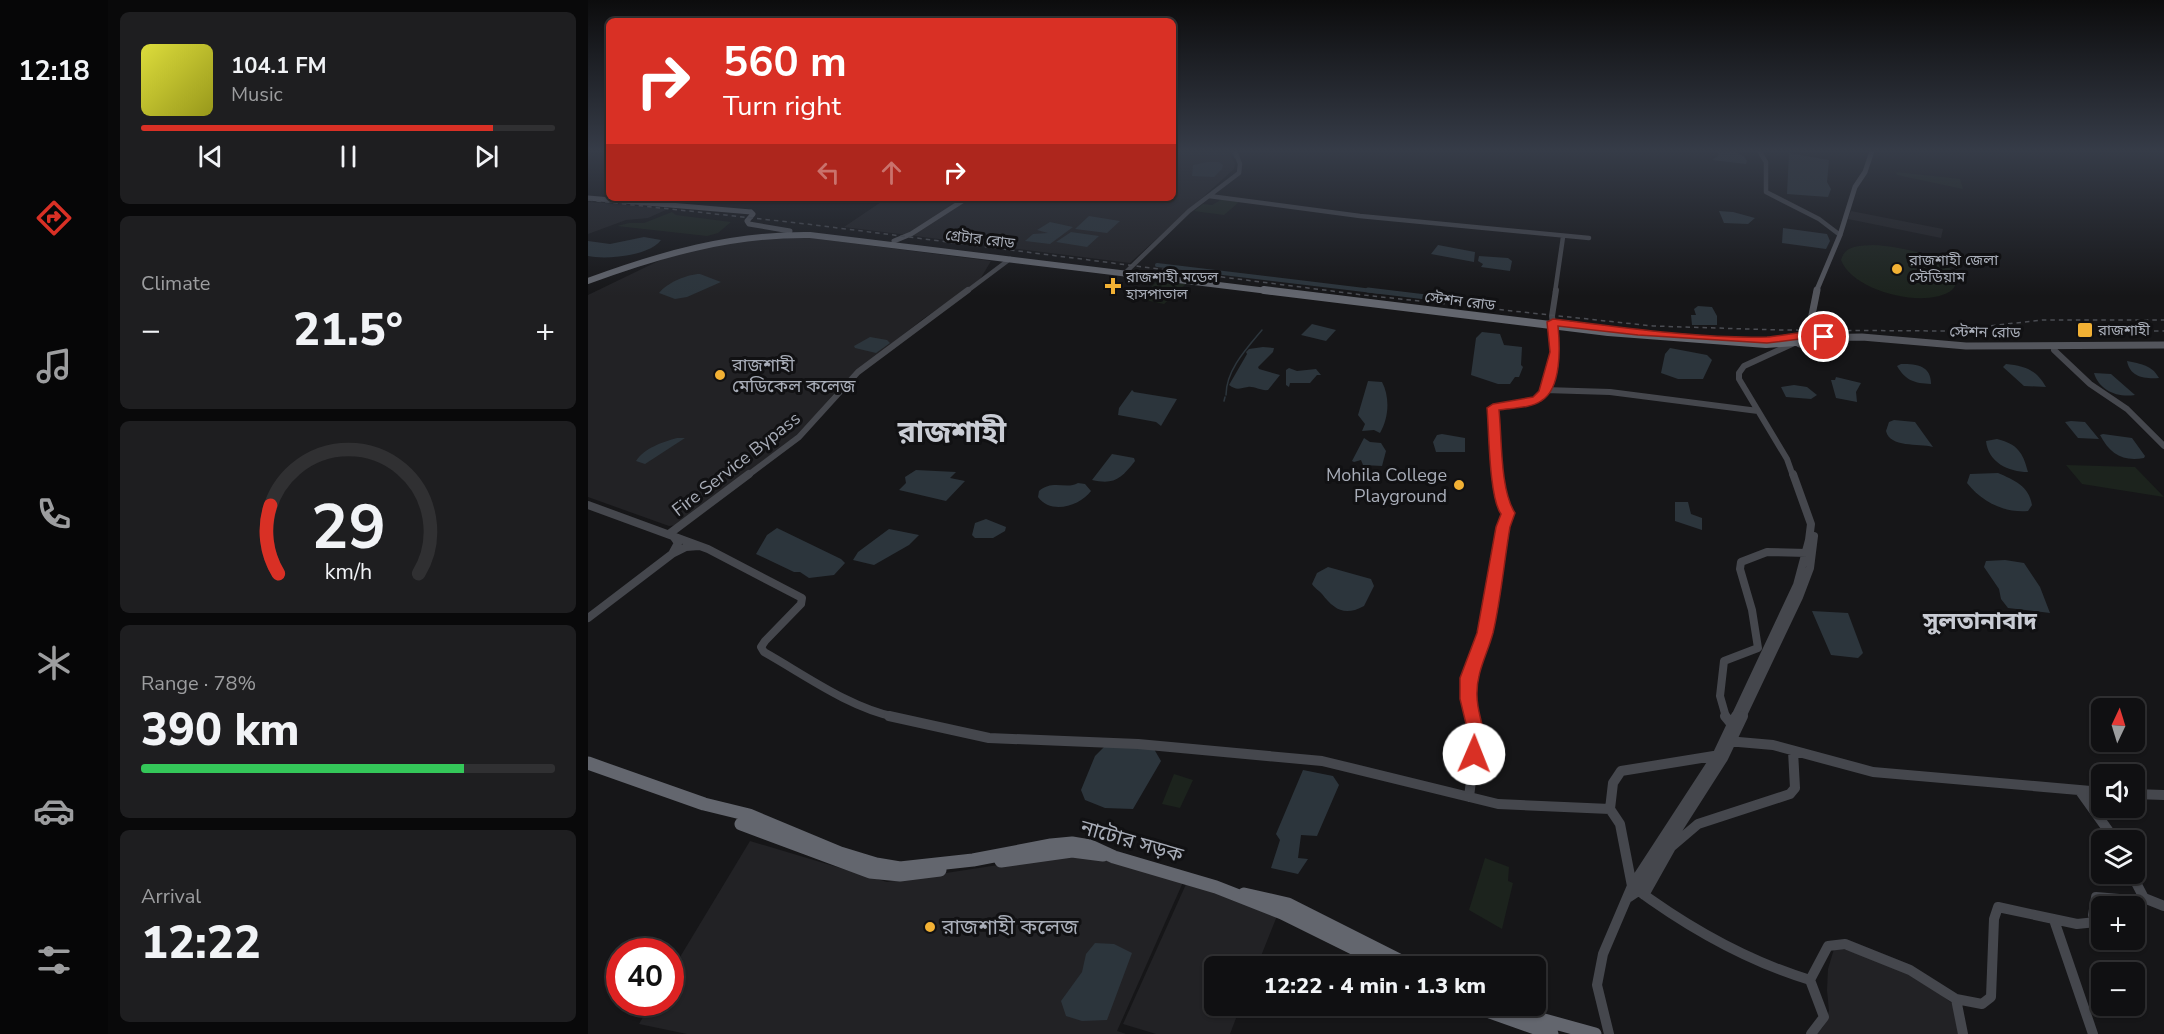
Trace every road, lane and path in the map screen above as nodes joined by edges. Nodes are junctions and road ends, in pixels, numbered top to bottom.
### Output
1 (1205, 199) edge
2 (1235, 199) edge
3 (1780, 199) edge
4 (1852, 199) edge
5 (639, 201) edge
6 (651, 201) edge
7 (962, 201) edge
8 (970, 201) edge
9 (751, 212) junction
10 (1375, 217) junction
11 (761, 226) junction
12 (922, 228) junction
13 (776, 233) junction
14 (788, 233) junction
15 (1840, 235) junction
16 (1563, 237) junction
17 (894, 241) junction
18 (911, 244) junction
19 (994, 256) junction
20 (1010, 259) junction
21 (1128, 268) junction
22 (588, 280) edge
23 (986, 280) junction
24 (1810, 315) junction
25 (1553, 324) junction
26 (1810, 325) junction
27 (1824, 337) junction
28 (1801, 340) junction
29 (1766, 344) junction
30 (2164, 346) edge
31 (1774, 350) junction
32 (2054, 350) junction
33 (1545, 390) junction
34 (1758, 411) junction
35 (2164, 446) edge
36 (588, 503) edge
37 (673, 540) junction
38 (700, 546) junction
39 (1809, 554) junction
40 (588, 618) edge
41 (1734, 727) junction
42 (1728, 741) junction
43 (1793, 750) junction
44 (1721, 755) junction
45 (588, 763) edge
46 (2080, 791) junction
47 (2091, 792) edge
48 (2145, 794) edge
49 (2164, 795) edge
50 (1469, 798) junction
51 (1610, 809) junction
52 (2108, 830) edge
53 (1216, 887) junction
54 (1636, 892) junction
55 (2145, 898) edge
56 (2164, 906) edge
57 (2054, 920) junction
58 (2091, 924) edge
59 (1368, 956) edge
60 (1391, 956) edge
61 (1810, 980) junction
62 (1956, 999) junction
63 (1501, 1016) edge
64 (1532, 1016) edge
65 (1552, 1034) edge
66 (1595, 1034) edge
67 (1608, 1034) edge
68 (1811, 1034) edge
69 (1963, 1034) edge
70 (2093, 1034) edge

1 - 21 main road
2 - 10 main road
3 - 15 main road
4 - 15 main road
5 - 9 main road
6 - 9 main road
7 - 12 main road
8 - 12 main road
9 - 11 main road
10 - 16 main road
10 - 16 main road
11 - 13 main road
11 - 14 main road
12 - 17 main road
12 - 18 main road
13 - 14 highway, গ্রেটার রোড
13 - 22 highway, গ্রেটার রোড
14 - 17 highway, গ্রেটার রোড
14 - 19 highway
15 - 24 main road
16 - 25 main road
17 - 18 highway, গ্রেটার রোড
18 - 21 highway, গ্রেটার রোড
19 - 20 highway
19 - 23 main road
20 - 21 highway
20 - 23 main road, Fire Service Bypass
21 - 25 highway, স্টেশন রোড
23 - 37 main road, Fire Service Bypass
24 - 26 main road
24 - 28 main road
25 - 28 highway, স্টেশন রোড
25 - 29 highway, স্টেশন রোড
25 - 33 main road
26 - 27 main road
26 - 28 main road
27 - 28 main road, স্টেশন রোড
27 - 30 main road, স্টেশন রোড
28 - 29 highway, স্টেশন রোড
28 - 31 main road
28 - 32 main road, স্টেশন রোড
28 - 34 main road
29 - 31 highway
30 - 32 main road, স্টেশন রোড
31 - 34 main road
32 - 35 main road
33 - 34 main road
33 - 50 main road
34 - 39 main road
36 - 37 main road
37 - 38 main road
37 - 38 main road
37 - 40 main road, Fire Service Bypass
38 - 50 main road
39 - 41 main road
39 - 41 main road
41 - 42 main road
42 - 43 main road
42 - 44 main road
43 - 46 main road
43 - 54 main road
44 - 51 main road
44 - 54 main road
45 - 53 highway, নাটোর সড়ক
46 - 47 main road
46 - 52 main road
48 - 49 main road
50 - 51 main road
51 - 54 main road
53 - 59 highway, নাটোর সড়ক
53 - 60 highway
54 - 61 main road
54 - 67 main road
55 - 56 main road
57 - 58 main road
57 - 62 main road
57 - 70 main road
61 - 62 main road
61 - 68 main road
62 - 69 main road
63 - 65 highway
64 - 66 highway

